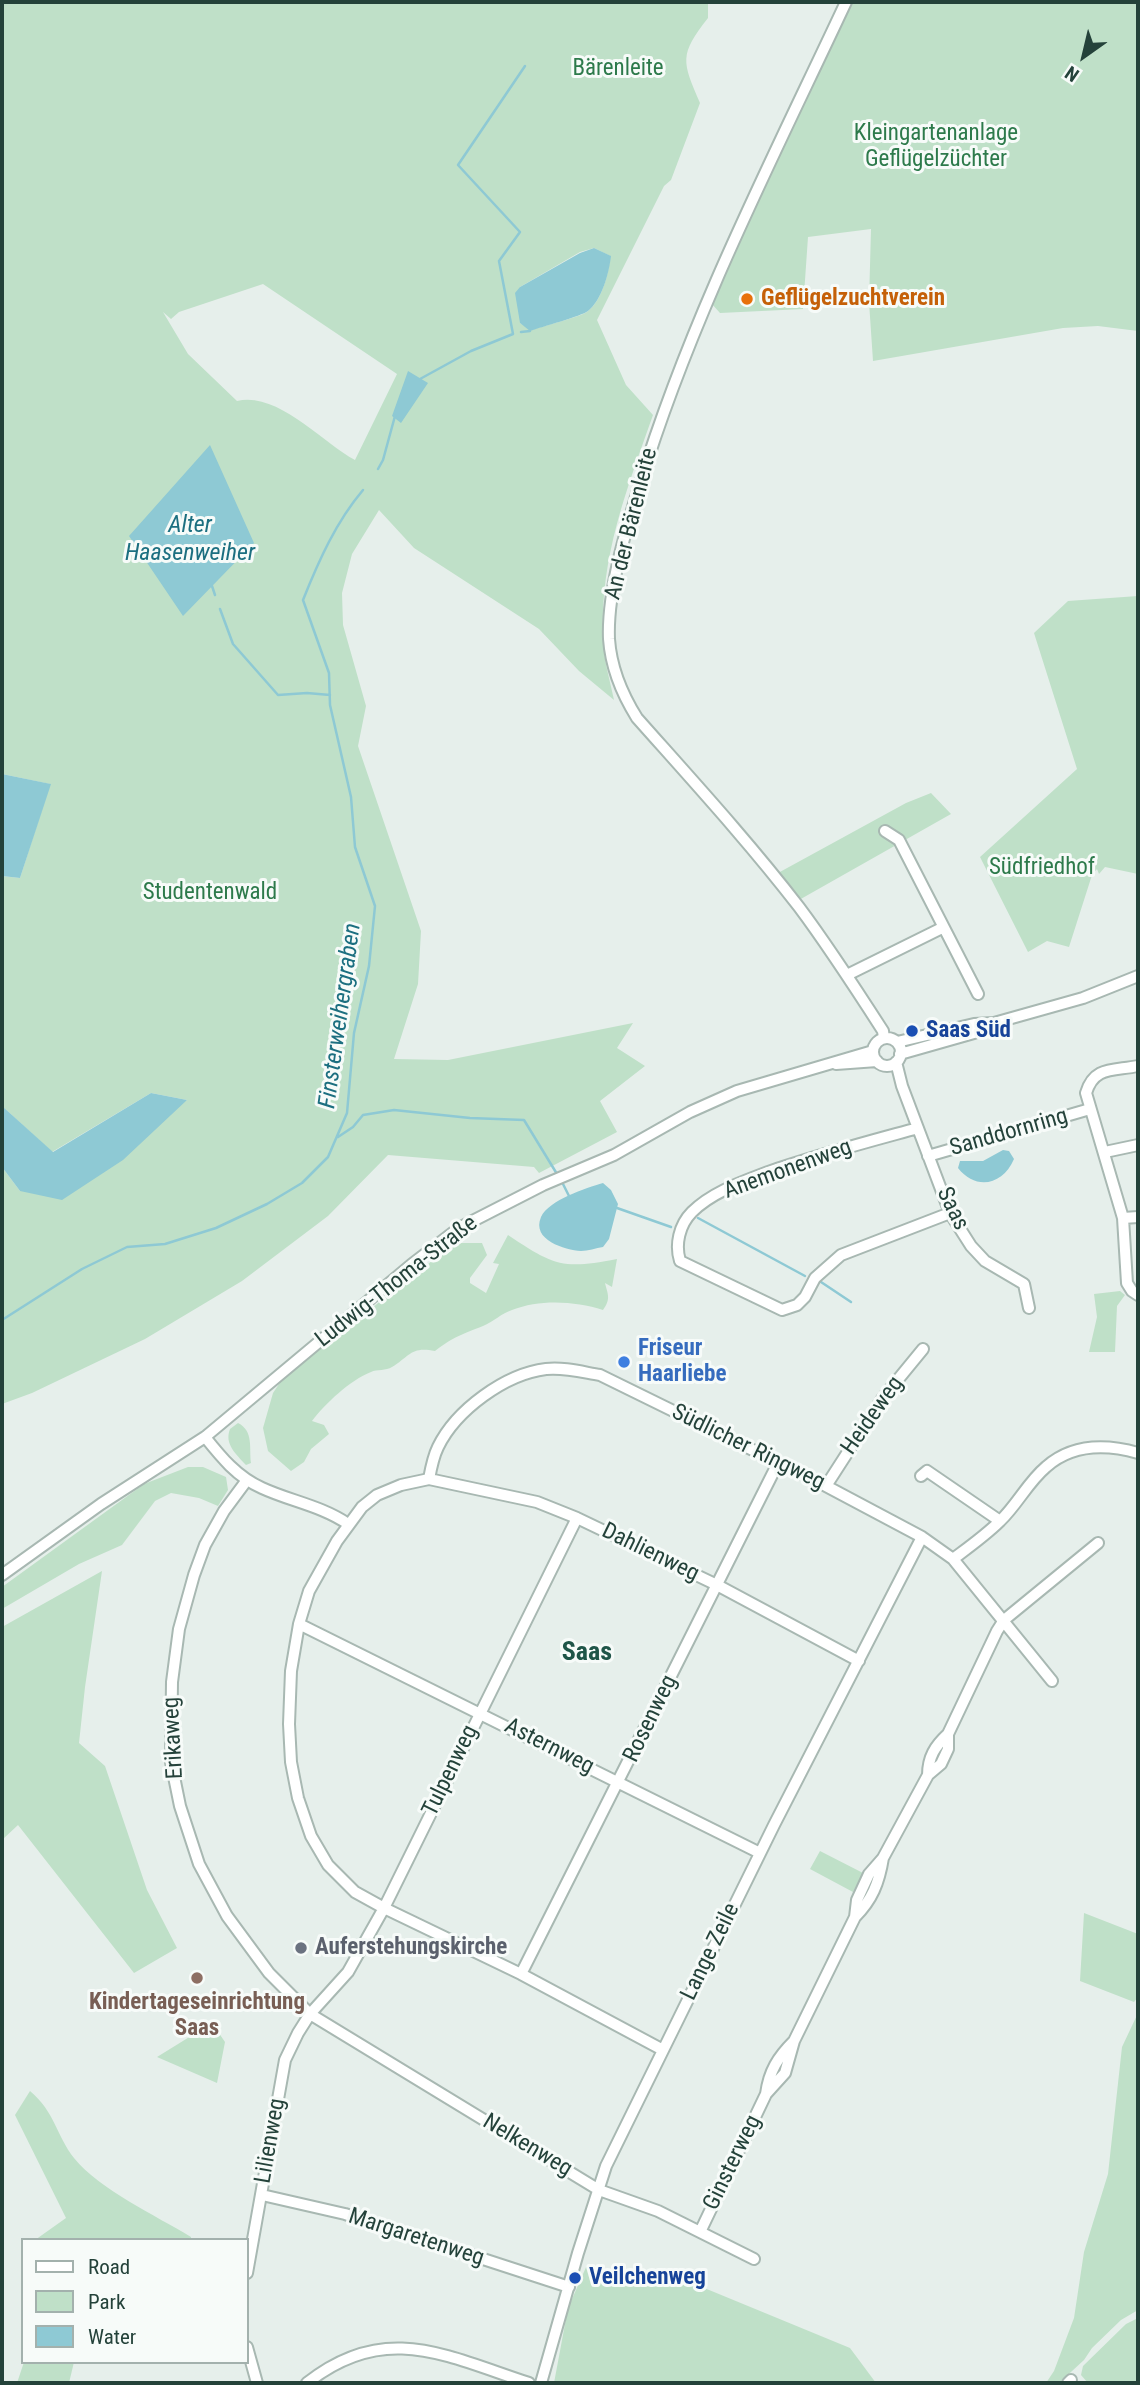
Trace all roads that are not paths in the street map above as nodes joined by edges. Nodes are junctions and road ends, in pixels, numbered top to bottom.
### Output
1 (846, 2) edge
2 (885, 831) dead end
3 (942, 928) junction
4 (847, 975) junction
5 (1138, 976) edge
6 (978, 994) dead end
7 (884, 1038) junction
8 (888, 1056) junction
9 (1138, 1066) edge
10 (1090, 1109) junction
11 (918, 1128) junction
12 (1138, 1145) edge
13 (1105, 1152) junction
14 (929, 1156) junction
15 (950, 1213) junction
16 (1138, 1217) edge
17 (1123, 1218) junction
18 (1138, 1295) edge
19 (1029, 1308) dead end
20 (923, 1349) dead end
21 (205, 1437) junction
22 (1138, 1453) edge
23 (778, 1463) junction
24 (921, 1476) dead end
25 (429, 1479) junction
26 (247, 1480) junction
27 (826, 1486) junction
28 (577, 1518) junction
29 (1000, 1521) junction
30 (348, 1524) junction
31 (922, 1538) junction
32 (1098, 1543) dead end
33 (953, 1559) junction
34 (2, 1575) edge
35 (717, 1585) junction
36 (1004, 1620) junction
37 (299, 1624) junction
38 (859, 1661) junction
39 (1052, 1681) dead end
40 (480, 1713) junction
41 (619, 1782) junction
42 (760, 1853) junction
43 (384, 1908) junction
44 (521, 1974) junction
45 (310, 2014) junction
46 (663, 2050) junction
47 (599, 2190) junction
48 (262, 2195) junction
49 (700, 2232) junction
50 (754, 2259) dead end
51 (248, 2268) edge
52 (569, 2287) junction
53 (248, 2351) edge
54 (257, 2383) edge
55 (307, 2383) edge
56 (529, 2383) edge
57 (541, 2383) edge

1 - 4 street, An der Bärenleite
2 - 3 street
3 - 4 street
3 - 6 street
4 - 7 street, An der Bärenleite
5 - 8 street, Ludwig-Thoma-Straße
7 - 8 street
7 - 8 street
8 - 11 street, Saas
8 - 21 street, Ludwig-Thoma-Straße
9 - 10 street, Sanddornring
10 - 13 street, Sanddornring
10 - 14 street, Sanddornring
11 - 14 street, Saas
11 - 15 street, Anemonenweg
12 - 13 street
13 - 17 street, Sanddornring
14 - 15 street, Saas
15 - 19 street, Saas
16 - 17 street
17 - 18 street, Sanddornring
20 - 27 street, Heideweg
21 - 26 street
21 - 34 street, Ludwig-Thoma-Straße
22 - 29 street
23 - 25 street, Südlicher Ringweg
23 - 27 street, Südlicher Ringweg
23 - 35 street, Rosenweg
24 - 29 street
25 - 28 street, Dahlienweg
25 - 30 street
26 - 30 street
26 - 45 street, Erikaweg
27 - 31 street, Südlicher Ringweg
28 - 35 street, Dahlienweg
28 - 40 street, Tulpenweg
29 - 33 street
30 - 37 street
31 - 33 street, Südlicher Ringweg
31 - 38 street, Lange Zeile
32 - 36 street
33 - 36 street, Südlicher Ringweg
35 - 38 street, Dahlienweg
35 - 41 street, Rosenweg
36 - 39 street, Südlicher Ringweg
36 - 49 street, Ginsterweg
37 - 40 street, Asternweg
37 - 43 street
38 - 42 street, Lange Zeile
40 - 41 street, Asternweg
40 - 43 street, Tulpenweg
41 - 42 street, Asternweg
41 - 44 street, Rosenweg
42 - 46 street, Lange Zeile
43 - 44 street
43 - 45 street, Tulpenweg
44 - 46 street
45 - 47 street, Nelkenweg
45 - 48 street, Lilienweg
46 - 47 street, Lange Zeile
47 - 49 street, Nelkenweg
47 - 52 street, Lange Zeile
48 - 51 street, Lilienweg
48 - 52 street, Margaretenweg
49 - 50 street, Nelkenweg
52 - 57 street, Lange Zeile
53 - 54 street
55 - 56 street

